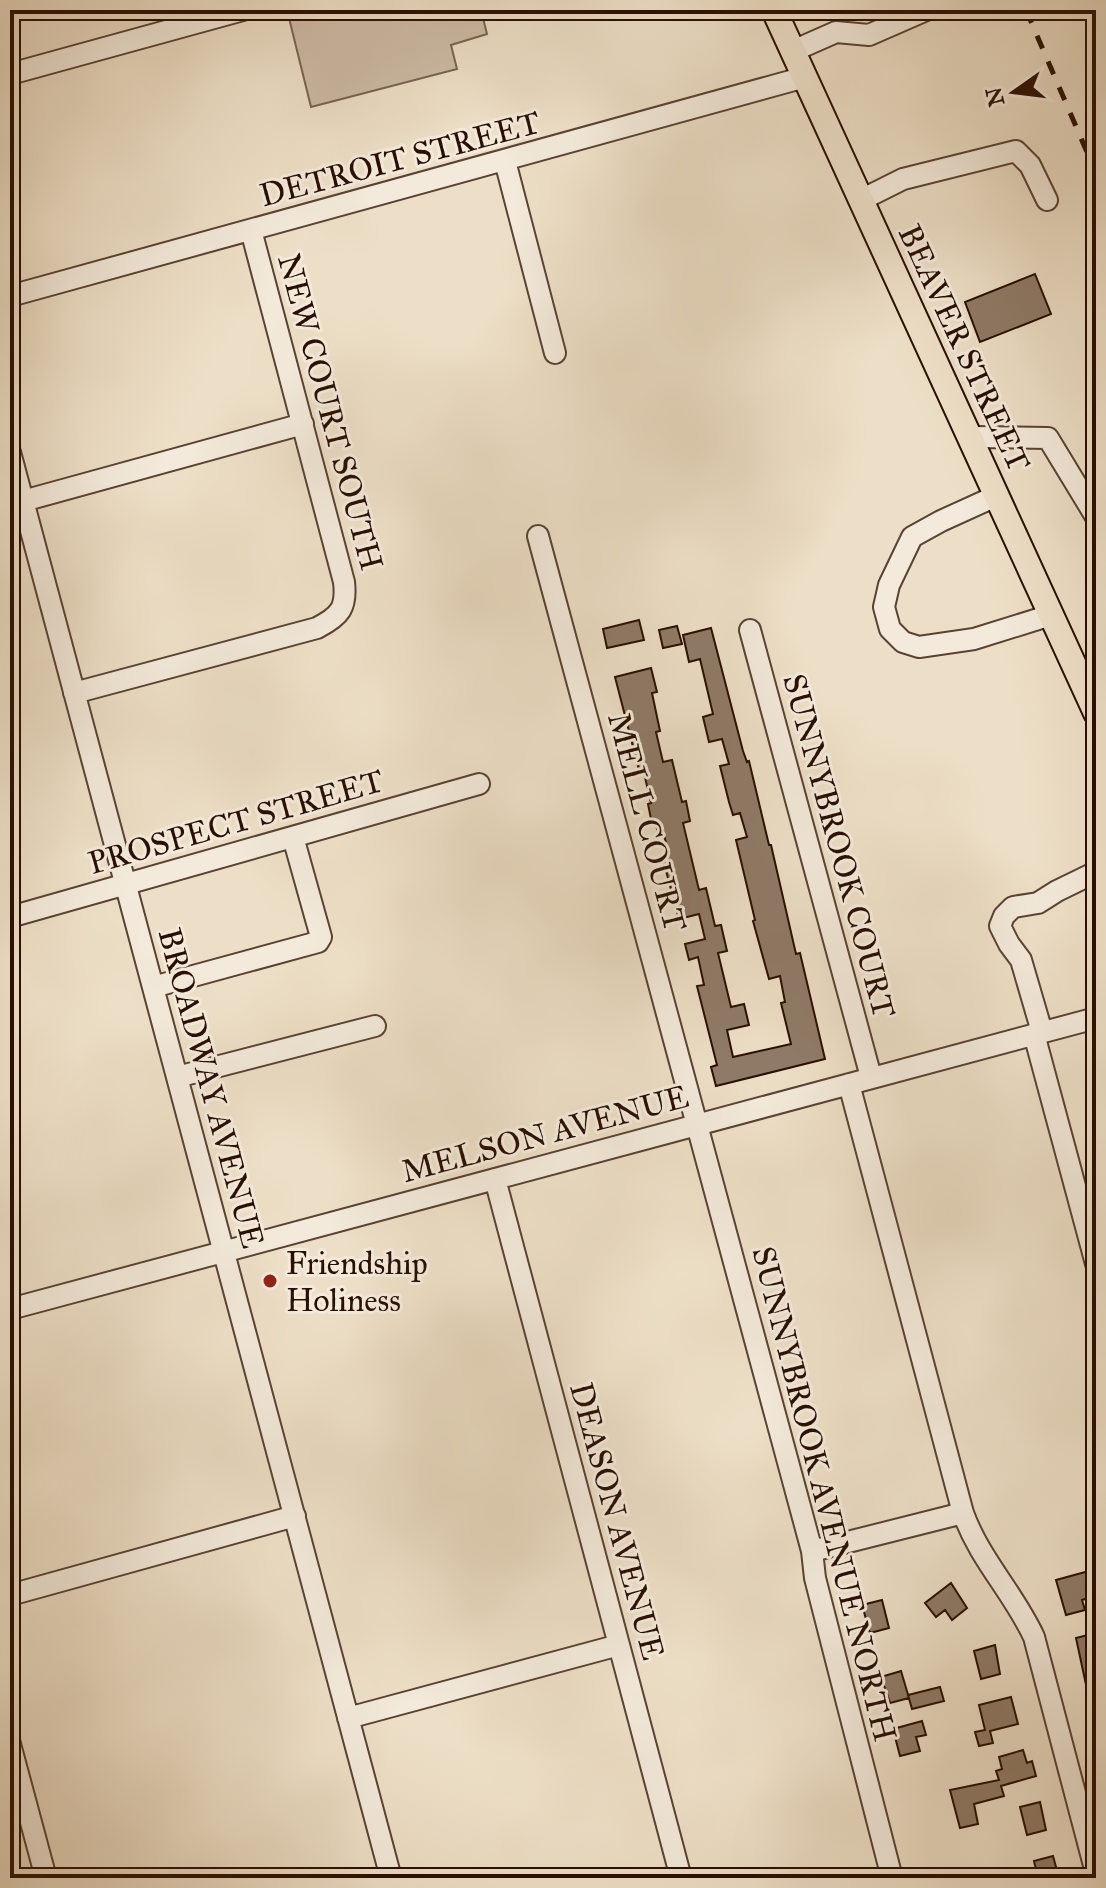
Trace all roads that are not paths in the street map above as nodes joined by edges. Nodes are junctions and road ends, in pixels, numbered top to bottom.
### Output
1 (243, 10) edge
2 (774, 10) edge
3 (924, 11) edge
4 (793, 51) junction
5 (10, 74) edge
6 (805, 77) junction
7 (505, 161) junction
8 (861, 200) junction
9 (1047, 200) dead end
10 (251, 230) junction
11 (10, 296) edge
12 (555, 353) dead end
13 (303, 424) junction
14 (970, 437) junction
15 (10, 452) edge
16 (996, 496) junction
17 (23, 501) junction
18 (1096, 517) edge
19 (538, 536) dead end
20 (1051, 615) junction
21 (750, 630) dead end
22 (74, 693) junction
23 (1096, 713) edge
24 (479, 784) dead end
25 (293, 837) junction
26 (1096, 872) edge
27 (126, 884) junction
28 (10, 917) edge
29 (153, 987) junction
30 (1096, 1018) edge
31 (375, 1026) dead end
32 (1038, 1033) junction
33 (177, 1077) junction
34 (871, 1077) junction
35 (849, 1084) junction
36 (697, 1124) junction
37 (495, 1179) junction
38 (224, 1251) junction
39 (1096, 1264) edge
40 (10, 1309) edge
41 (963, 1513) junction
42 (295, 1516) junction
43 (812, 1551) junction
44 (10, 1595) edge
45 (619, 1645) junction
46 (348, 1718) junction
47 (10, 1744) edge
48 (1096, 1873) edge
49 (46, 1878) edge
50 (391, 1878) edge
51 (681, 1878) edge
52 (892, 1878) edge

1 - 5 street
2 - 4 main road, BEAVER STREET
3 - 4 street
4 - 6 main road, BEAVER STREET
6 - 7 street, DETROIT STREET
6 - 8 main road, BEAVER STREET
7 - 10 street, DETROIT STREET
7 - 12 street
8 - 9 street
8 - 14 main road, BEAVER STREET
10 - 11 street, DETROIT STREET
10 - 13 street, NEW COURT SOUTH
13 - 17 street
13 - 22 street, NEW COURT SOUTH
14 - 16 main road, BEAVER STREET
14 - 18 street
15 - 17 street, BROADWAY AVENUE
16 - 20 main road, BEAVER STREET
16 - 20 street
17 - 22 street, BROADWAY AVENUE
19 - 36 street, MELL COURT
20 - 23 main road, BEAVER STREET
21 - 34 street, SUNNYBROOK COURT
22 - 27 street, BROADWAY AVENUE
24 - 25 street, PROSPECT STREET
25 - 27 street, PROSPECT STREET
25 - 29 street
26 - 32 street
27 - 28 street, PROSPECT STREET
27 - 29 street, BROADWAY AVENUE
29 - 33 street, BROADWAY AVENUE
30 - 32 street, MELSON AVENUE
31 - 33 street
32 - 34 street, MELSON AVENUE
32 - 39 street
33 - 38 street, BROADWAY AVENUE
34 - 35 street, MELSON AVENUE
35 - 36 street, MELSON AVENUE
35 - 41 street
36 - 37 street, MELSON AVENUE
36 - 43 street, SUNNYBROOK AVENUE NORTH
37 - 38 street, MELSON AVENUE
37 - 45 street, DEASON AVENUE
38 - 40 street, MELSON AVENUE
38 - 42 street, BROADWAY AVENUE
41 - 43 street
41 - 48 street
42 - 44 street
42 - 46 street, BROADWAY AVENUE
43 - 52 street, SUNNYBROOK AVENUE NORTH
45 - 46 street
45 - 51 street, DEASON AVENUE
46 - 50 street, BROADWAY AVENUE
47 - 49 street

